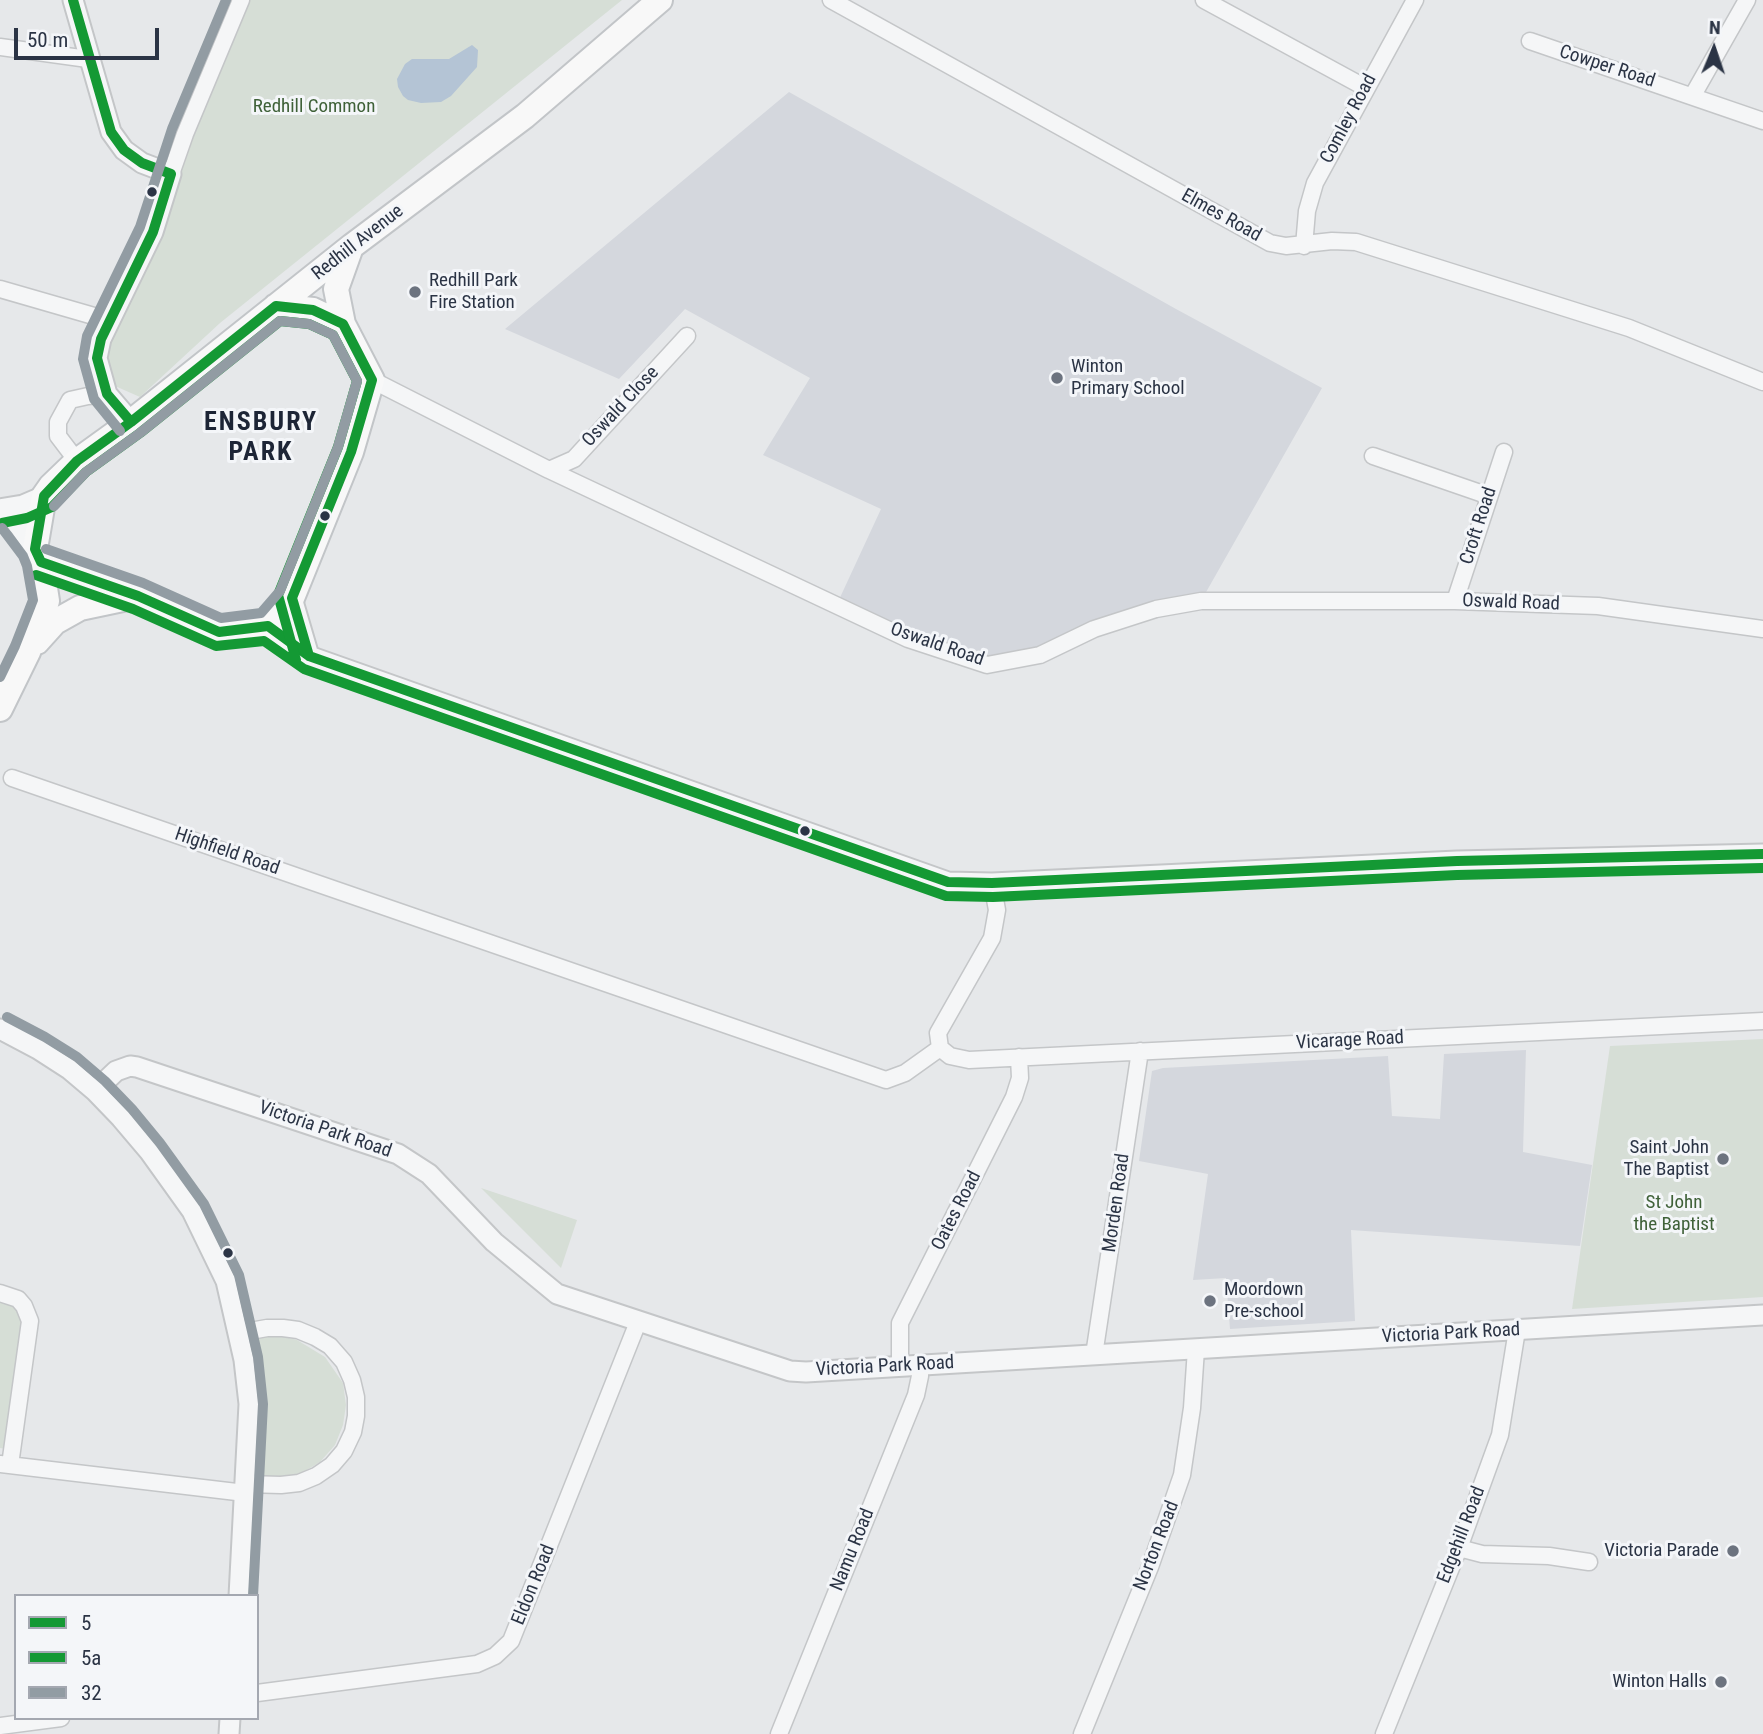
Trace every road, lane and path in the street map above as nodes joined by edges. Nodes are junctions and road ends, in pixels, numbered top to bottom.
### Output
1 (73, 0) edge
2 (241, 0) edge
3 (660, 0) edge
4 (831, 0) edge
5 (1204, 0) edge
6 (1415, 0) edge
7 (1747, 0) edge
8 (1530, 41) dead end
9 (0, 47) edge
10 (88, 59) junction
11 (1366, 88) junction
12 (1693, 95) junction
13 (1763, 121) edge
14 (171, 174) junction
15 (352, 246) junction
16 (1304, 246) junction
17 (0, 289) edge
18 (276, 306) junction
19 (111, 321) junction
20 (343, 324) junction
21 (687, 336) dead end
22 (372, 380) junction
23 (1763, 382) edge
24 (107, 394) junction
25 (131, 422) junction
26 (1504, 452) dead end
27 (1373, 456) dead end
28 (78, 461) junction
29 (549, 470) junction
30 (44, 496) junction
31 (1489, 496) junction
32 (0, 509) edge
33 (38, 556) junction
34 (138, 596) junction
35 (292, 598) junction
36 (1455, 601) junction
37 (268, 626) junction
38 (1763, 629) edge
39 (28, 652) junction
40 (309, 656) junction
41 (0, 709) edge
42 (12, 778) dead end
43 (1763, 854) edge
44 (992, 883) junction
45 (1763, 1021) edge
46 (0, 1029) edge
47 (940, 1048) junction
48 (1140, 1051) junction
49 (1019, 1057) junction
50 (95, 1091) junction
51 (0, 1293) edge
52 (1763, 1315) edge
53 (638, 1322) junction
54 (1517, 1330) junction
55 (239, 1333) junction
56 (1196, 1349) junction
57 (1094, 1355) junction
58 (920, 1365) junction
59 (900, 1366) junction
60 (5, 1465) edge
61 (246, 1489) junction
62 (1459, 1548) junction
63 (1589, 1562) dead end
64 (239, 1594) edge
65 (259, 1693) edge
66 (46, 1720) edge
67 (0, 1726) edge
68 (779, 1734) edge
69 (1082, 1734) edge
70 (1384, 1734) edge

1 - 10 street
2 - 14 street
3 - 15 main road, Redhill Avenue
4 - 16 street, Elmes Road
5 - 11 street
6 - 11 street, Comley Road
7 - 12 street
8 - 12 street, Cowper Road
9 - 10 street
10 - 14 street
11 - 16 street, Comley Road
12 - 13 street, Cowper Road
14 - 19 street
15 - 18 main road, Redhill Avenue
15 - 20 main road
16 - 23 street, Elmes Road
17 - 19 street
18 - 20 main road
18 - 25 main road, Redhill Avenue
19 - 24 street
20 - 22 main road
21 - 29 street, Oswald Close
22 - 29 street, Oswald Road
22 - 35 main road
24 - 25 street
24 - 28 street
25 - 28 main road, Redhill Avenue
26 - 31 street, Croft Road
27 - 31 street
28 - 30 main road, Redhill Avenue
29 - 36 street, Oswald Road
30 - 32 street
30 - 33 main road
31 - 36 street, Croft Road
32 - 33 street
33 - 34 main road
33 - 39 main road
34 - 37 main road
34 - 39 main road
35 - 37 main road
35 - 40 street
36 - 38 street, Oswald Road
37 - 40 street
39 - 41 main road
40 - 44 street
42 - 47 street, Highfield Road
43 - 44 street
44 - 47 street
45 - 48 street, Vicarage Road
46 - 50 street
47 - 49 street, Vicarage Road
48 - 49 street, Vicarage Road
48 - 57 street, Morden Road
49 - 59 street, Oates Road
50 - 53 street, Victoria Park Road
50 - 55 street
51 - 60 street
52 - 54 street, Victoria Park Road
53 - 59 street, Victoria Park Road
53 - 65 street, Eldon Road
54 - 56 street, Victoria Park Road
54 - 62 street, Edgehill Road
55 - 61 street
55 - 61 street
56 - 57 street, Victoria Park Road
56 - 69 street, Norton Road
57 - 58 street, Victoria Park Road
58 - 59 street, Victoria Park Road
58 - 68 street, Namu Road
60 - 61 street
61 - 64 street
62 - 63 street
62 - 70 street, Edgehill Road
66 - 67 street

